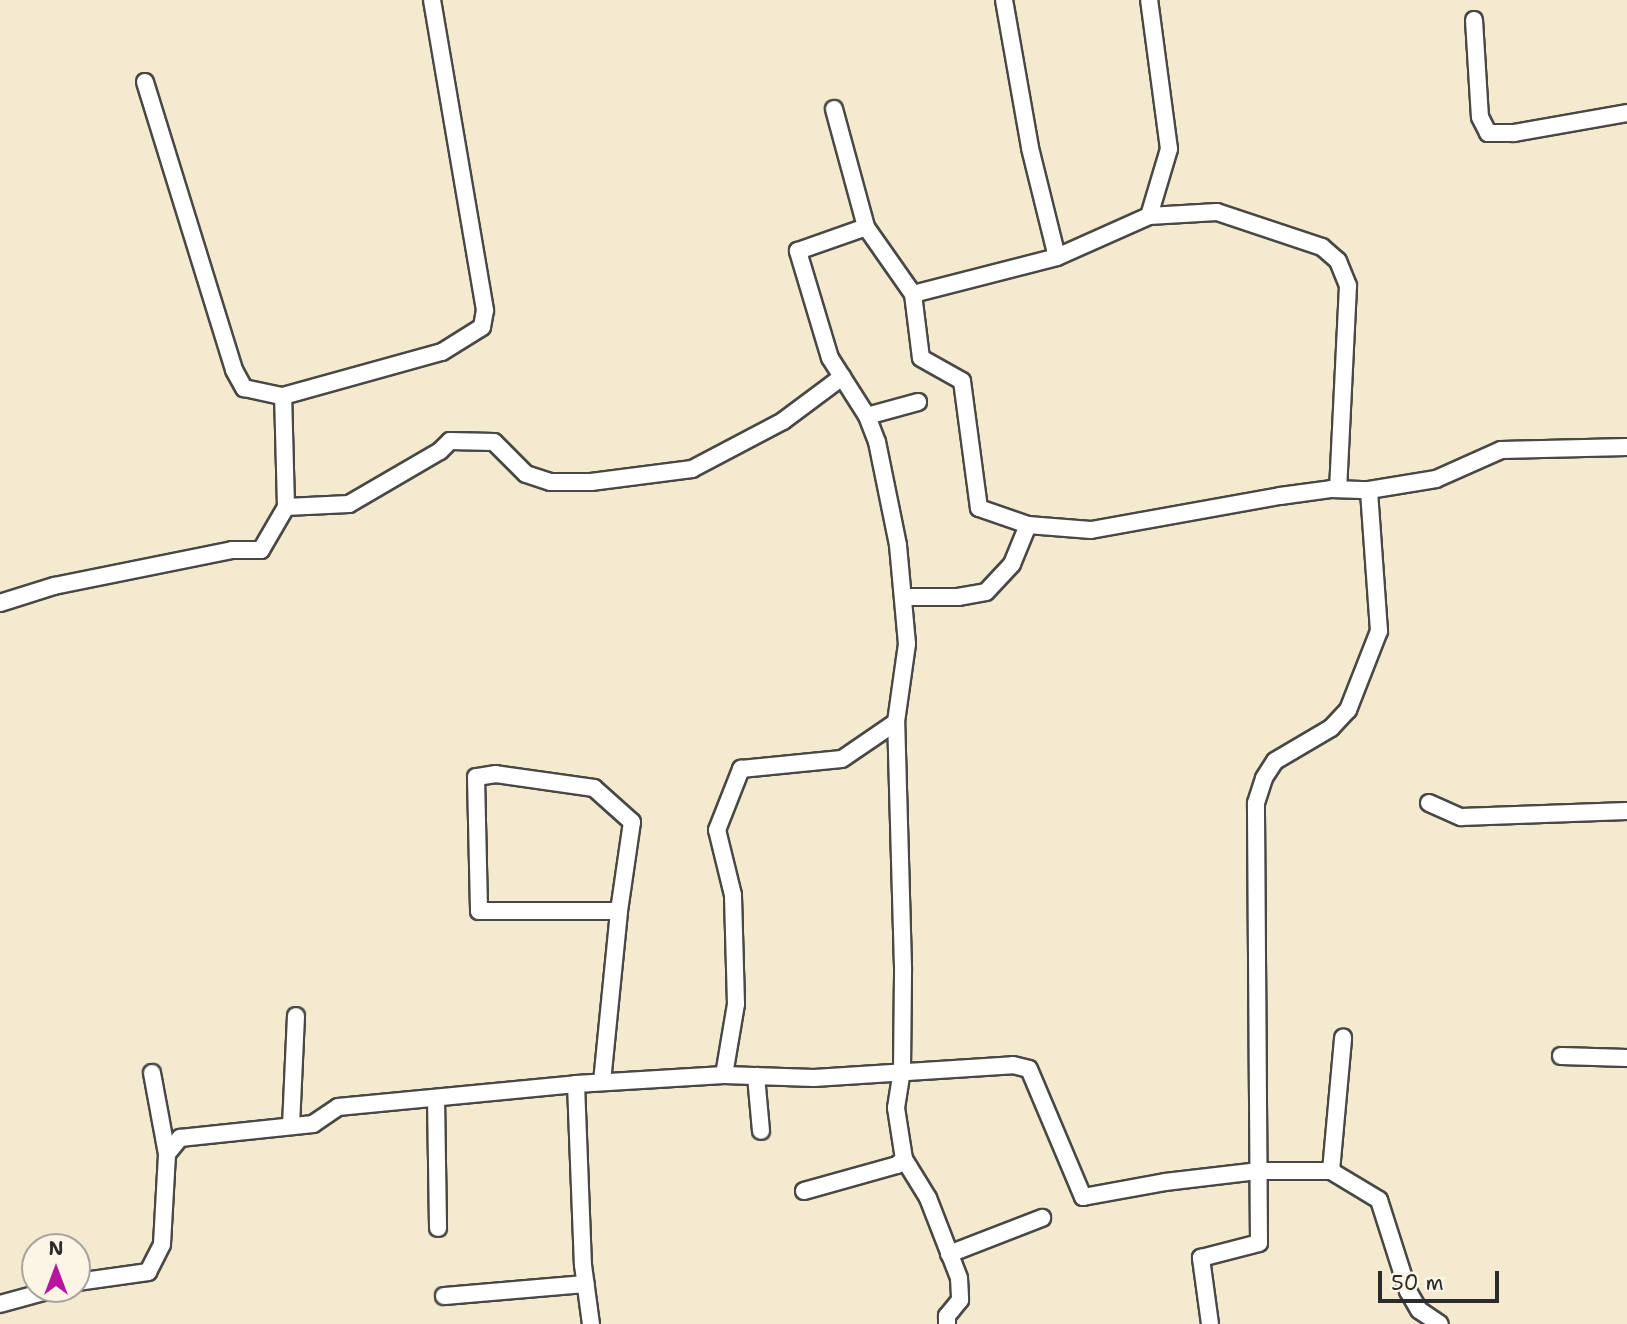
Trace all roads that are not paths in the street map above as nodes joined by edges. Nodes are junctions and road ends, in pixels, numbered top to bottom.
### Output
1 (432, 0) edge
2 (1004, 0) edge
3 (1149, 0) edge
4 (1474, 20) dead end
5 (145, 82) dead end
6 (834, 109) dead end
7 (1627, 113) edge
8 (1149, 216) junction
9 (866, 227) junction
10 (1057, 257) junction
11 (913, 294) junction
12 (842, 377) junction
13 (283, 397) junction
14 (918, 402) dead end
15 (867, 416) junction
16 (1627, 447) edge
17 (1338, 489) junction
18 (1369, 490) junction
19 (286, 506) junction
20 (1028, 525) junction
21 (903, 597) junction
22 (0, 603) edge
23 (896, 722) junction
24 (1429, 803) dead end
25 (1627, 811) edge
26 (619, 911) junction
27 (296, 1016) dead end
28 (1343, 1038) dead end
29 (1561, 1056) dead end
30 (1627, 1058) edge
31 (902, 1070) junction
32 (152, 1073) dead end
33 (724, 1075) junction
34 (756, 1076) junction
35 (603, 1082) junction
36 (576, 1084) junction
37 (436, 1098) junction
38 (291, 1126) junction
39 (761, 1131) dead end
40 (167, 1154) junction
41 (904, 1159) junction
42 (1259, 1171) junction
43 (1331, 1171) junction
44 (804, 1191) dead end
45 (1042, 1218) dead end
46 (438, 1228) dead end
47 (949, 1254) junction
48 (91, 1280) edge
49 (586, 1284) junction
50 (444, 1296) dead end
51 (21, 1298) edge
52 (0, 1304) edge
53 (591, 1324) edge
54 (947, 1324) edge
55 (1210, 1324) edge
56 (1440, 1324) edge

1 - 13 street
2 - 10 street
3 - 8 street
4 - 7 street
5 - 13 street
6 - 9 street
8 - 10 street
8 - 17 street
9 - 11 street
9 - 12 street
10 - 11 street
11 - 20 street
12 - 15 street
12 - 19 street
13 - 19 street
14 - 15 street
15 - 21 street
16 - 18 street
17 - 18 street
17 - 20 street
18 - 42 street
19 - 22 street
20 - 21 street
21 - 23 street
23 - 31 street
23 - 33 street
24 - 25 street
26 - 26 street
26 - 35 street
27 - 38 street
28 - 43 street
29 - 30 street
31 - 34 street
31 - 41 street
31 - 42 street
32 - 40 street
33 - 34 street
33 - 35 street
34 - 39 street
35 - 36 street
36 - 37 street
36 - 49 street
37 - 38 street
37 - 46 street
38 - 40 street
40 - 48 street
41 - 44 street
41 - 47 street
42 - 43 street
42 - 55 street
43 - 56 street
45 - 47 street
47 - 54 street
49 - 50 street
49 - 53 street
51 - 52 street

